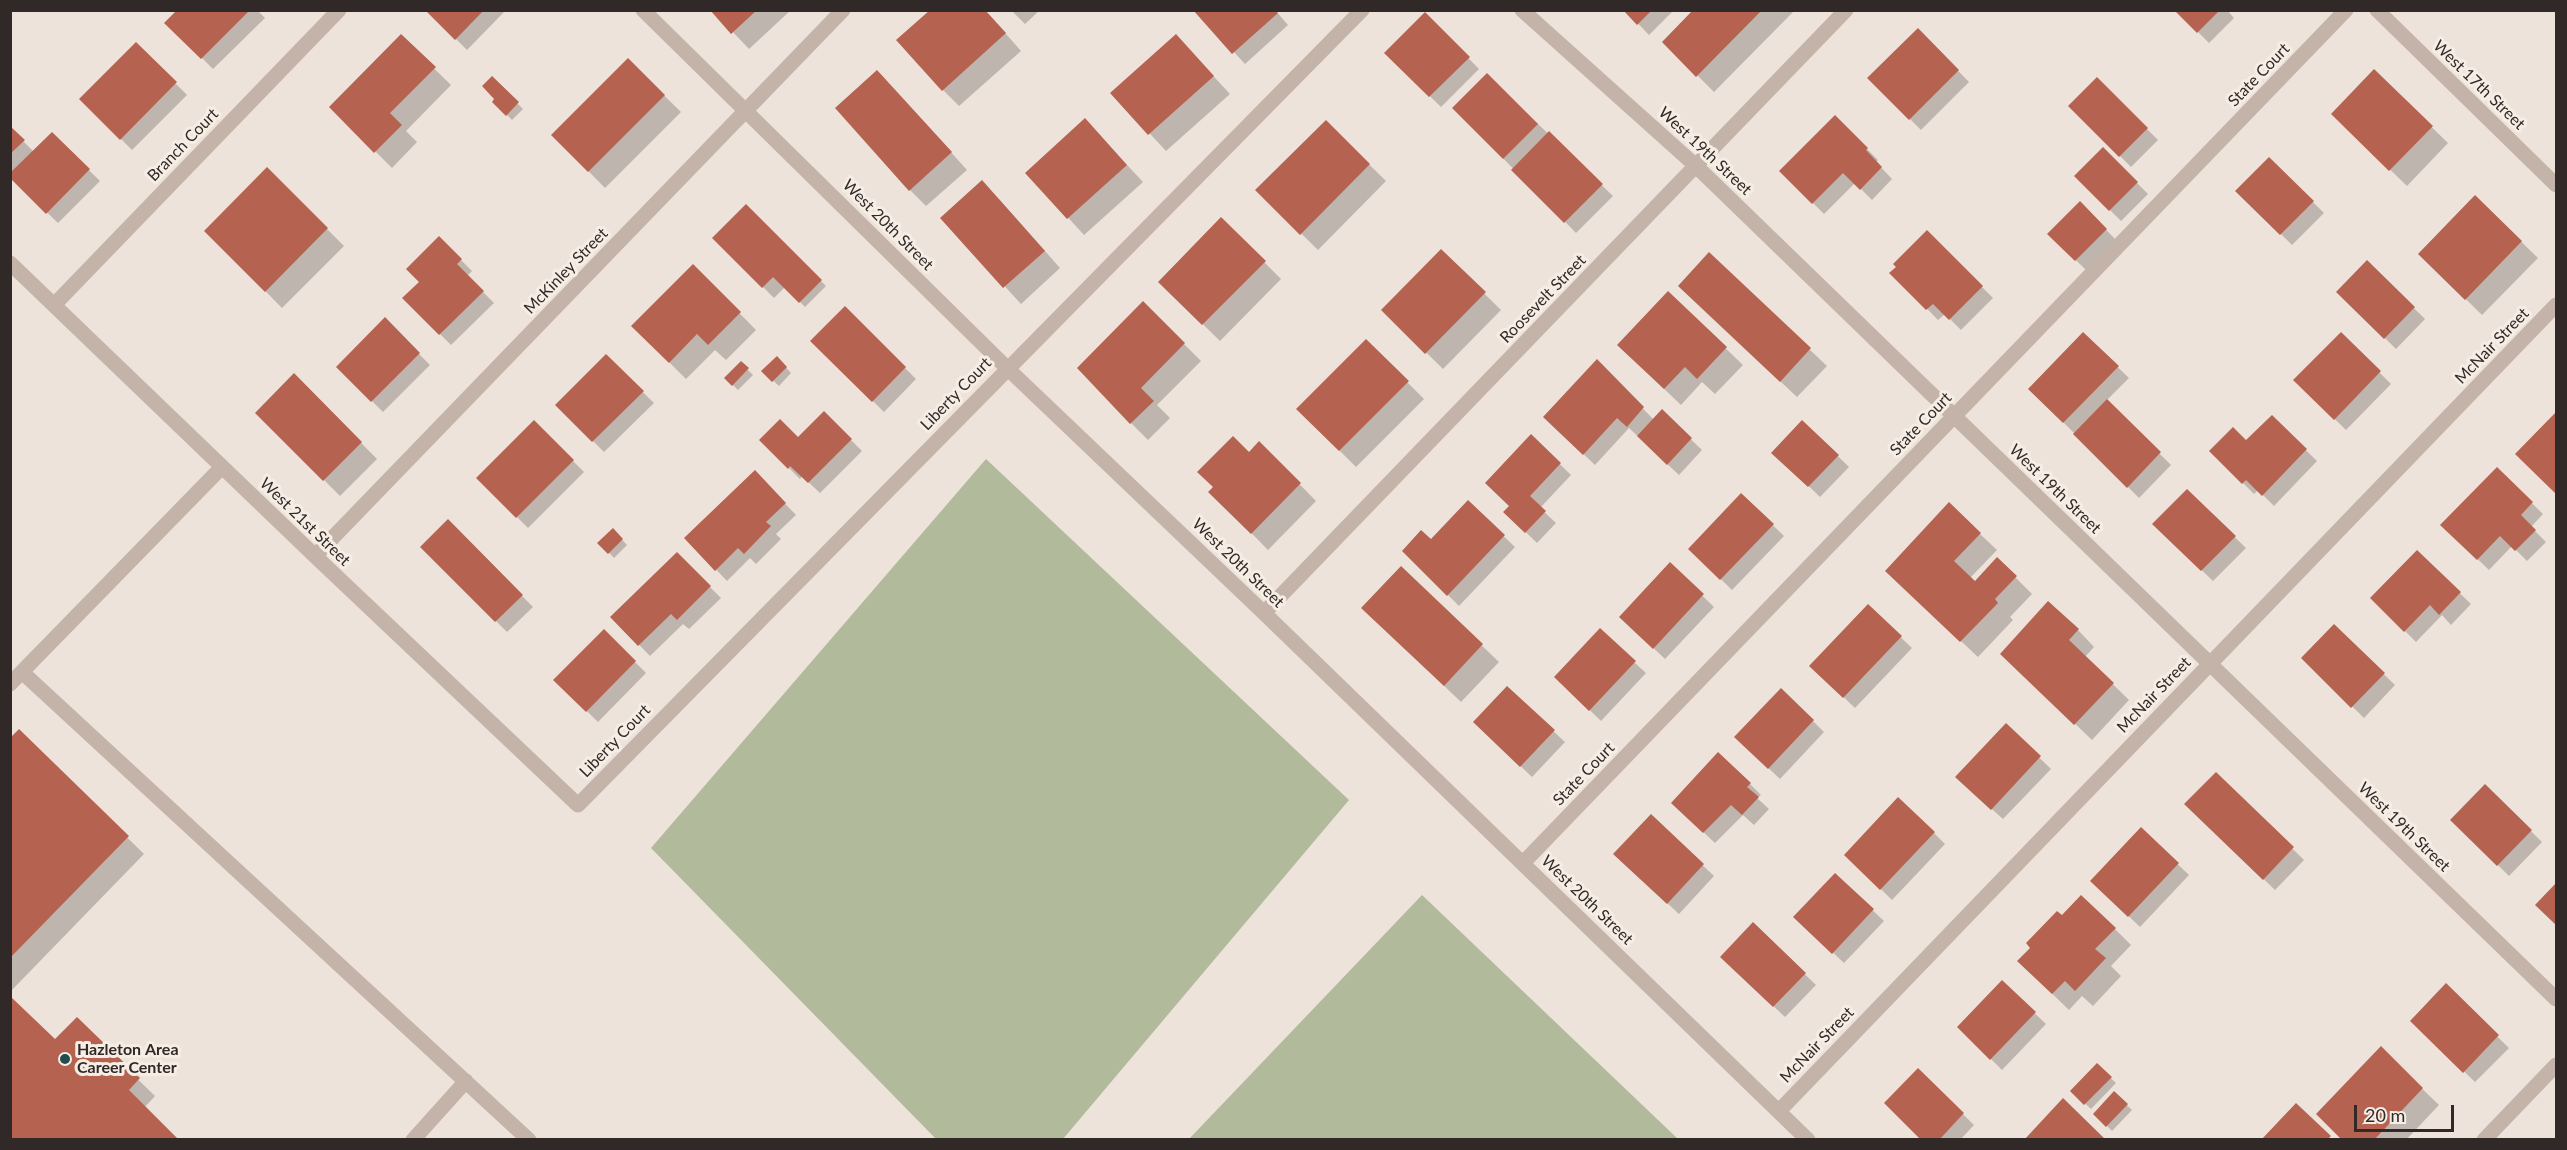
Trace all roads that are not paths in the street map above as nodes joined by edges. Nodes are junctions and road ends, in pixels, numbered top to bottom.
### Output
1 (339, 10) edge
2 (643, 10) edge
3 (843, 10) edge
4 (1362, 10) edge
5 (1522, 10) edge
6 (1846, 10) edge
7 (2346, 10) edge
8 (2377, 10) edge
9 (746, 110) junction
10 (1696, 166) junction
11 (2556, 185) edge
12 (10, 263) edge
13 (54, 305) junction
14 (2556, 305) edge
15 (1007, 368) junction
16 (1954, 416) junction
17 (222, 467) junction
18 (315, 556) junction
19 (1264, 613) junction
20 (2210, 664) junction
21 (22, 672) junction
22 (10, 684) edge
23 (578, 805) joint
24 (1523, 863) junction
25 (2556, 999) edge
26 (2556, 1065) edge
27 (466, 1081) junction
28 (1779, 1111) junction
29 (413, 1140) edge
30 (529, 1140) edge
31 (1808, 1140) edge
32 (2484, 1140) edge

1 - 13 street, Branch Court
2 - 9 street, West 20th Street
3 - 9 street, McKinley Street
4 - 15 street, Liberty Court
5 - 10 street, West 19th Street
6 - 10 street, Roosevelt Street
7 - 16 street, State Court
8 - 11 street, West 17th Street
9 - 15 street, West 20th Street
9 - 18 street, McKinley Street
10 - 16 street, West 19th Street
10 - 19 street, Roosevelt Street
12 - 13 street, West 21st Street
13 - 17 street, West 21st Street
14 - 20 street, McNair Street
15 - 19 street, West 20th Street
15 - 23 street, Liberty Court
16 - 20 street, West 19th Street
16 - 24 street, State Court
17 - 18 street, West 21st Street
17 - 21 street
18 - 23 street, West 21st Street
19 - 24 street, West 20th Street
20 - 25 street, West 19th Street
20 - 28 street, McNair Street
21 - 22 street
21 - 27 street
24 - 28 street, West 20th Street
26 - 32 street
27 - 29 street
27 - 30 street
28 - 31 street, West 20th Street

